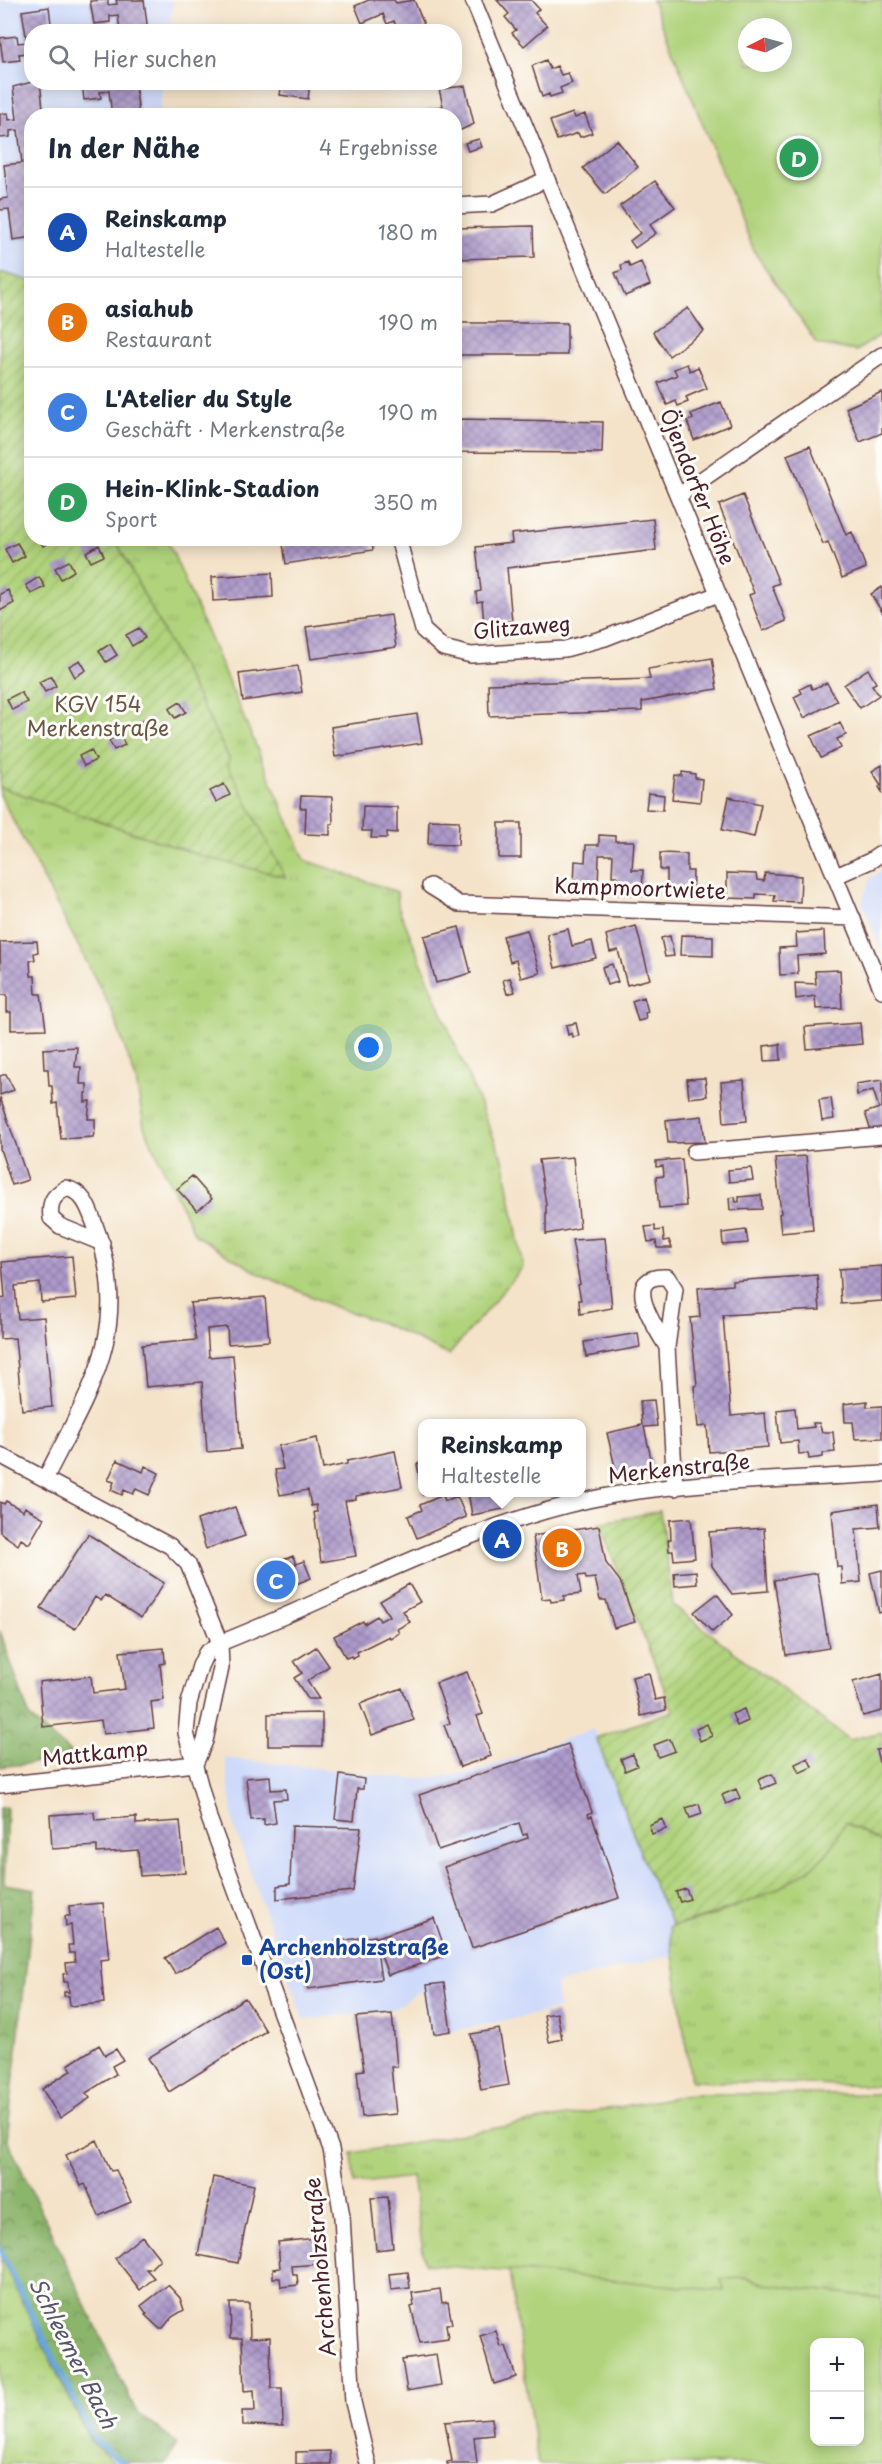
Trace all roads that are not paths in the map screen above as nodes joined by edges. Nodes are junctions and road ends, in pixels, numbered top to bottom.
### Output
1 (473, 0) edge
2 (547, 179) junction
3 (462, 206) edge
4 (882, 355) edge
5 (678, 496) junction
6 (400, 546) edge
7 (718, 594) junction
8 (882, 853) edge
9 (836, 876) junction
10 (430, 886) dead end
11 (853, 918) junction
12 (882, 990) edge
13 (882, 1136) edge
14 (694, 1152) dead end
15 (102, 1243) dead end
16 (667, 1347) dead end
17 (0, 1455) edge
18 (882, 1474) edge
19 (45, 1479) junction
20 (675, 1488) junction
21 (220, 1643) junction
22 (195, 1764) junction
23 (0, 1785) edge
24 (368, 2464) edge

1 - 2 street, Öjendorfer Höhe
2 - 3 street
2 - 5 street, Öjendorfer Höhe
4 - 5 street
5 - 7 street, Öjendorfer Höhe
6 - 7 street, Glitzaweg
7 - 9 street, Öjendorfer Höhe
8 - 9 street
9 - 11 street, Öjendorfer Höhe
10 - 11 street, Kampmoortwiete
11 - 12 street, Öjendorfer Höhe
13 - 14 street
15 - 19 street
16 - 20 street
17 - 19 street
18 - 20 street, Merkenstraße
19 - 21 street
20 - 21 street, Merkenstraße
21 - 22 street
21 - 22 street, Archenholzstraße
22 - 23 street, Mattkamp
22 - 24 street, Archenholzstraße

